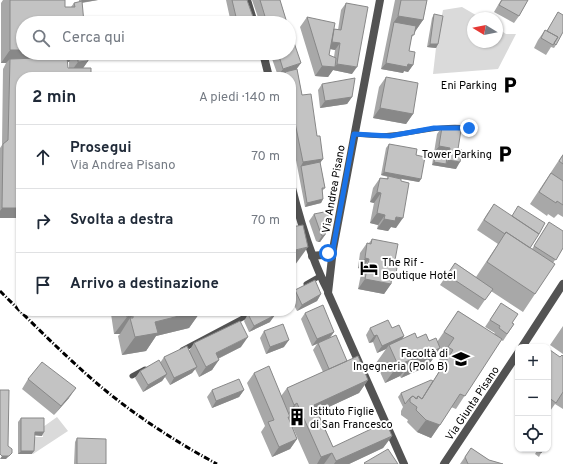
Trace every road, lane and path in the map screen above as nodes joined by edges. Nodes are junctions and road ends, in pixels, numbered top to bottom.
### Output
1 (248, 0) edge
2 (380, 0) edge
3 (252, 16) edge
4 (265, 60) edge
5 (268, 72) edge
6 (469, 128) dead end
7 (354, 134) junction
8 (296, 201) edge
9 (333, 249) junction
10 (312, 256) junction
11 (320, 276) junction
12 (563, 284) edge
13 (302, 287) edge
14 (328, 293) junction
15 (246, 316) edge
16 (524, 344) edge
17 (180, 351) edge
18 (515, 358) edge
19 (152, 366) edge
20 (132, 376) dead end
21 (404, 464) edge
22 (444, 464) edge

1 - 3 street
2 - 7 street, Via Andrea Pisano
4 - 5 street
6 - 7 lane
7 - 9 street, Via Andrea Pisano
8 - 10 street
9 - 10 street
9 - 14 street, Via Andrea Pisano
10 - 11 street
11 - 13 lane
11 - 14 street
12 - 16 street
14 - 21 street
15 - 17 lane
18 - 22 street, Via Giunta Pisano
19 - 20 lane

